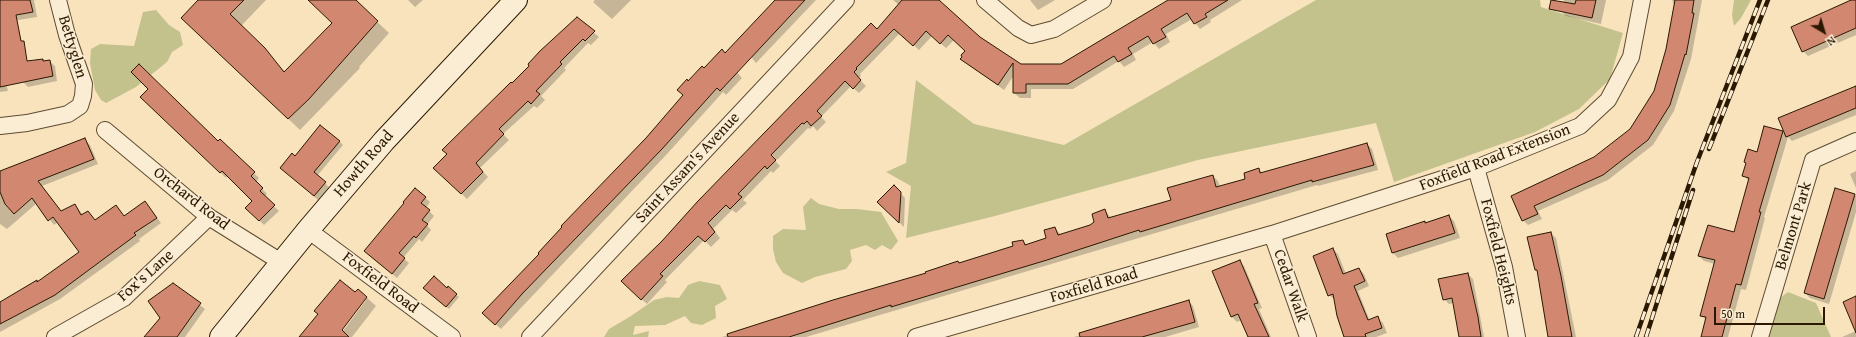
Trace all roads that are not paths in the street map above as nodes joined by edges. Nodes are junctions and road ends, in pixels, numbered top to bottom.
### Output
1 (58, 0) edge
2 (516, 0) edge
3 (846, 0) edge
4 (985, 0) edge
5 (1103, 0) edge
6 (1642, 0) edge
7 (0, 126) edge
8 (105, 130) dead end
9 (1856, 142) edge
10 (1476, 168) junction
11 (209, 216) junction
12 (308, 230) junction
13 (1272, 234) junction
14 (281, 262) junction
15 (55, 337) edge
16 (221, 337) edge
17 (452, 337) edge
18 (530, 337) edge
19 (916, 337) edge
20 (1308, 337) edge
21 (1517, 337) edge
22 (1760, 337) edge

1 - 7 street, Bettyglen
2 - 12 main road, Howth Road
3 - 18 street, Saint Assam's Avenue
4 - 5 street
6 - 10 street, Foxfield Road Extension
8 - 11 street, Orchard Road
9 - 22 street, Belmont Park
10 - 13 street, Foxfield Road Extension
10 - 21 street, Foxfield Heights
11 - 14 street, Orchard Road
11 - 15 street, Fox's Lane
12 - 14 main road, Howth Road
12 - 17 street, Foxfield Road
13 - 19 street, Foxfield Road
13 - 20 street, Cedar Walk
14 - 16 main road, Howth Road

